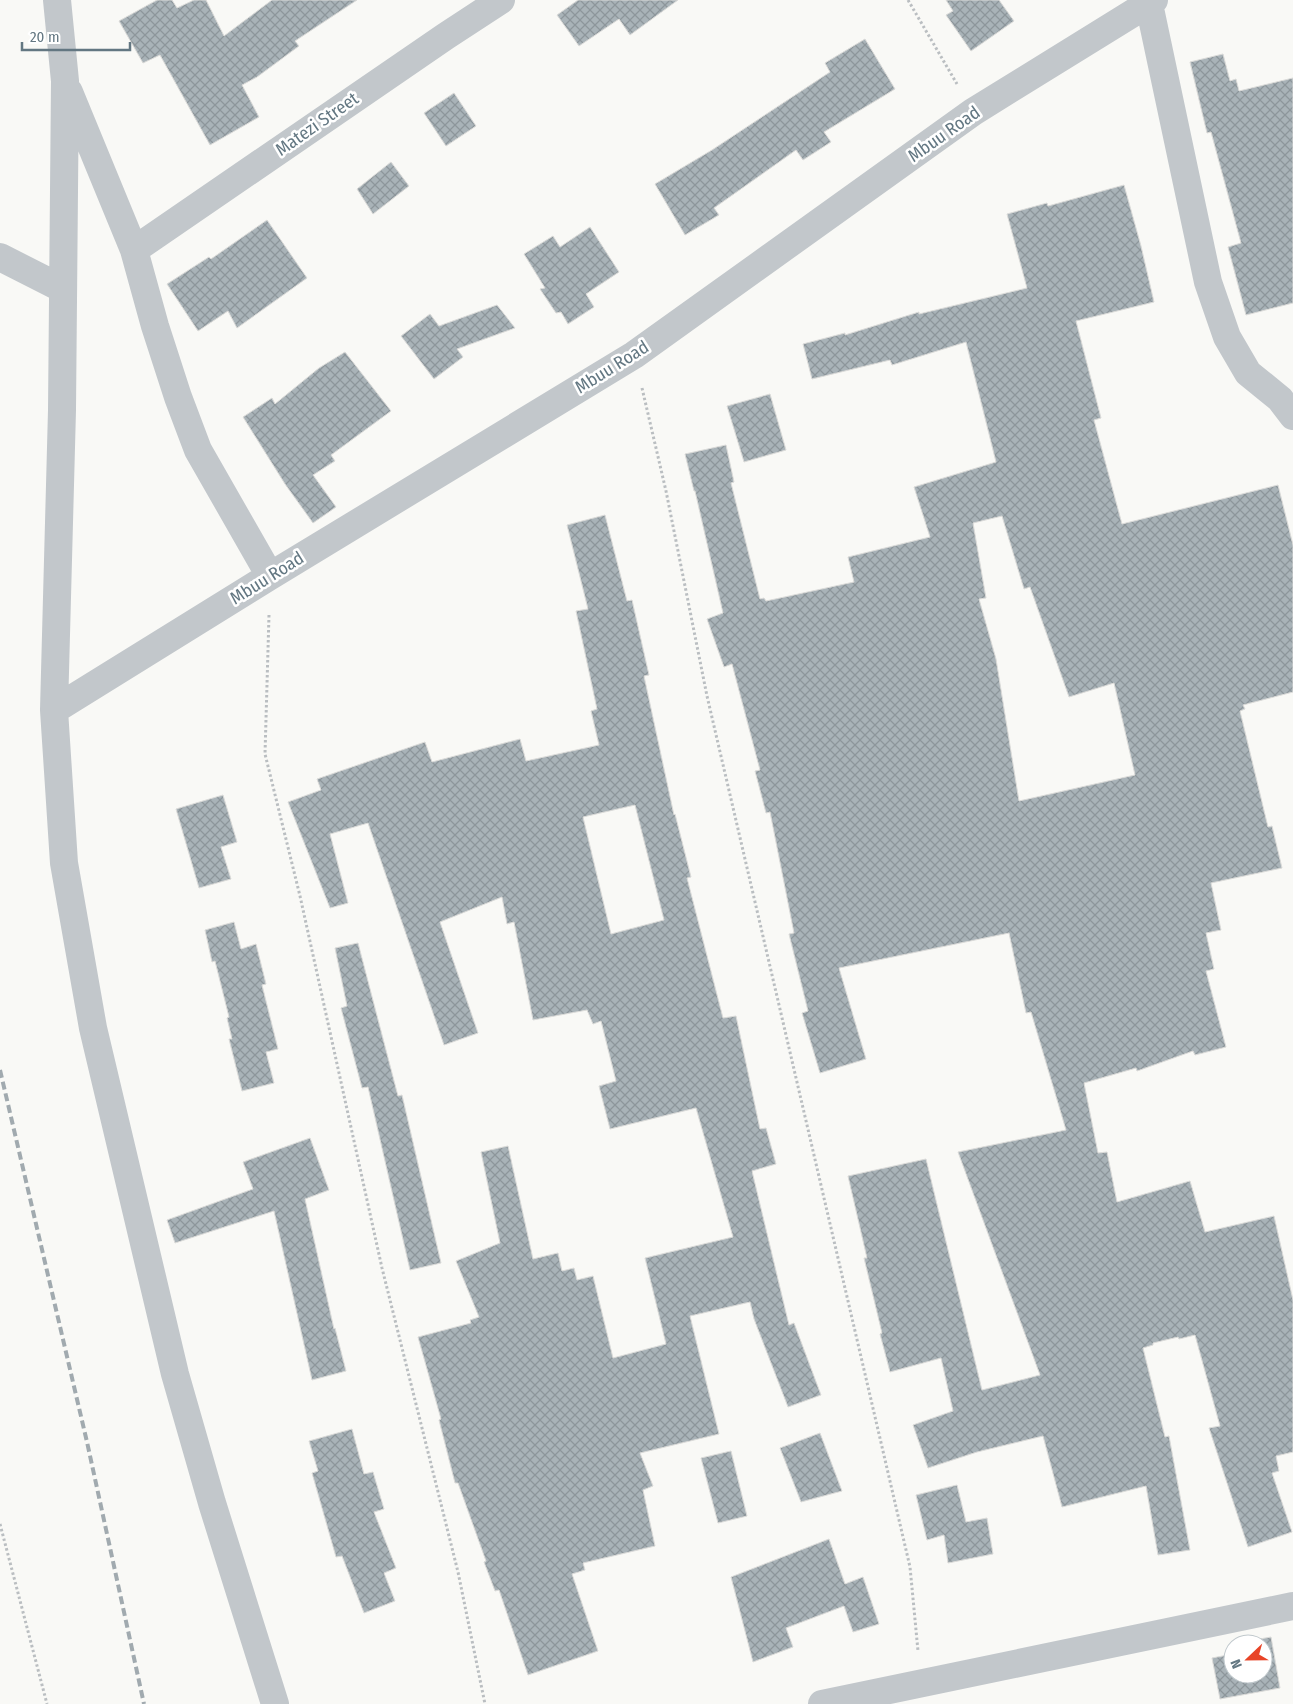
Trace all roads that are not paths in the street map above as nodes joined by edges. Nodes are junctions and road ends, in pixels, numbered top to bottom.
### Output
1 (57, 0) edge
2 (501, 0) edge
3 (1151, 2) edge
4 (65, 81) junction
5 (134, 250) junction
6 (0, 258) edge
7 (63, 290) junction
8 (1293, 416) edge
9 (270, 576) junction
10 (54, 710) junction
11 (1293, 1606) edge
12 (275, 1704) edge
13 (822, 1704) edge

1 - 4 street
2 - 5 street, Matezi Street
3 - 8 street
3 - 9 street, Mbuu Road
4 - 5 street
4 - 7 street
5 - 9 street
6 - 7 street
7 - 10 street
9 - 10 street, Mbuu Road
10 - 12 street
11 - 13 street

